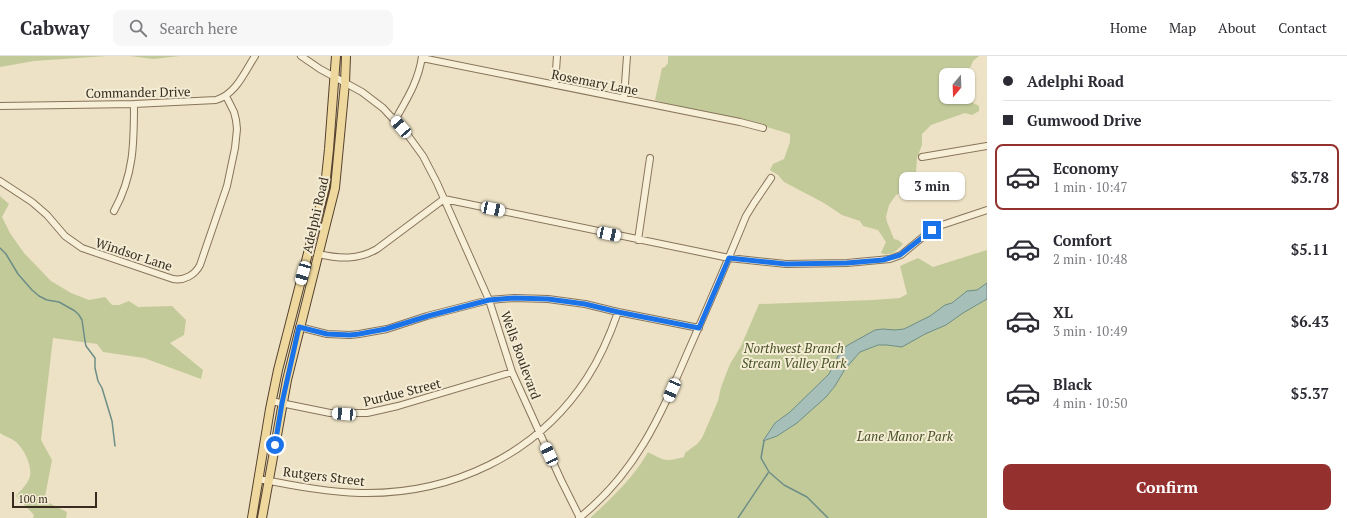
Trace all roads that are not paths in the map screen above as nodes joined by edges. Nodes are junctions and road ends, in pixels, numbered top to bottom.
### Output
1 (255, 56) edge
2 (301, 56) edge
3 (336, 56) edge
4 (346, 56) edge
5 (557, 56) edge
6 (627, 56) edge
7 (422, 57) edge
8 (334, 78) junction
9 (345, 83) junction
10 (554, 85) junction
11 (226, 96) junction
12 (624, 98) junction
13 (134, 104) junction
14 (0, 106) edge
15 (395, 120) junction
16 (763, 128) dead end
17 (987, 146) edge
18 (922, 157) dead end
19 (650, 158) dead end
20 (771, 178) dead end
21 (0, 181) edge
22 (444, 199) junction
23 (987, 210) edge
24 (114, 211) dead end
25 (638, 240) junction
26 (318, 254) junction
27 (729, 258) junction
28 (489, 300) junction
29 (618, 312) junction
30 (299, 327) junction
31 (699, 328) junction
32 (512, 372) junction
33 (271, 401) junction
34 (282, 403) junction
35 (539, 433) junction
36 (258, 479) junction
37 (268, 481) junction
38 (252, 518) edge
39 (262, 518) edge
40 (580, 518) edge

1 - 11 street
2 - 8 street, Wells Boulevard
3 - 8 main road, Adelphi Road
4 - 9 main road, Adelphi Road
5 - 10 street
6 - 12 street
7 - 10 street, Rosemary Lane
7 - 15 street
8 - 9 street, Wells Boulevard
8 - 33 main road, Adelphi Road
9 - 15 street, Wells Boulevard
9 - 26 main road, Adelphi Road
10 - 12 street, Rosemary Lane
11 - 13 street, Commander Drive
11 - 21 street, Windsor Lane
12 - 16 street, Rosemary Lane
13 - 14 street, Commander Drive
13 - 24 street
15 - 22 street, Wells Boulevard
17 - 18 street
19 - 25 street
20 - 27 street
22 - 25 street
22 - 26 street
22 - 28 street, Wells Boulevard
23 - 27 street
25 - 27 street
26 - 30 main road, Adelphi Road
27 - 31 street
28 - 29 street
28 - 30 street
28 - 32 street, Wells Boulevard
29 - 31 street
29 - 35 street, Rutgers Street
30 - 34 main road, Adelphi Road
31 - 40 street
32 - 34 street, Purdue Street
32 - 35 street, Wells Boulevard
33 - 34 street, Purdue Street
33 - 36 main road, Adelphi Road
34 - 37 main road, Adelphi Road
35 - 37 street, Rutgers Street
35 - 40 street, Wells Boulevard
36 - 37 street, Rutgers Street
36 - 38 main road, Adelphi Road
37 - 39 main road, Adelphi Road

